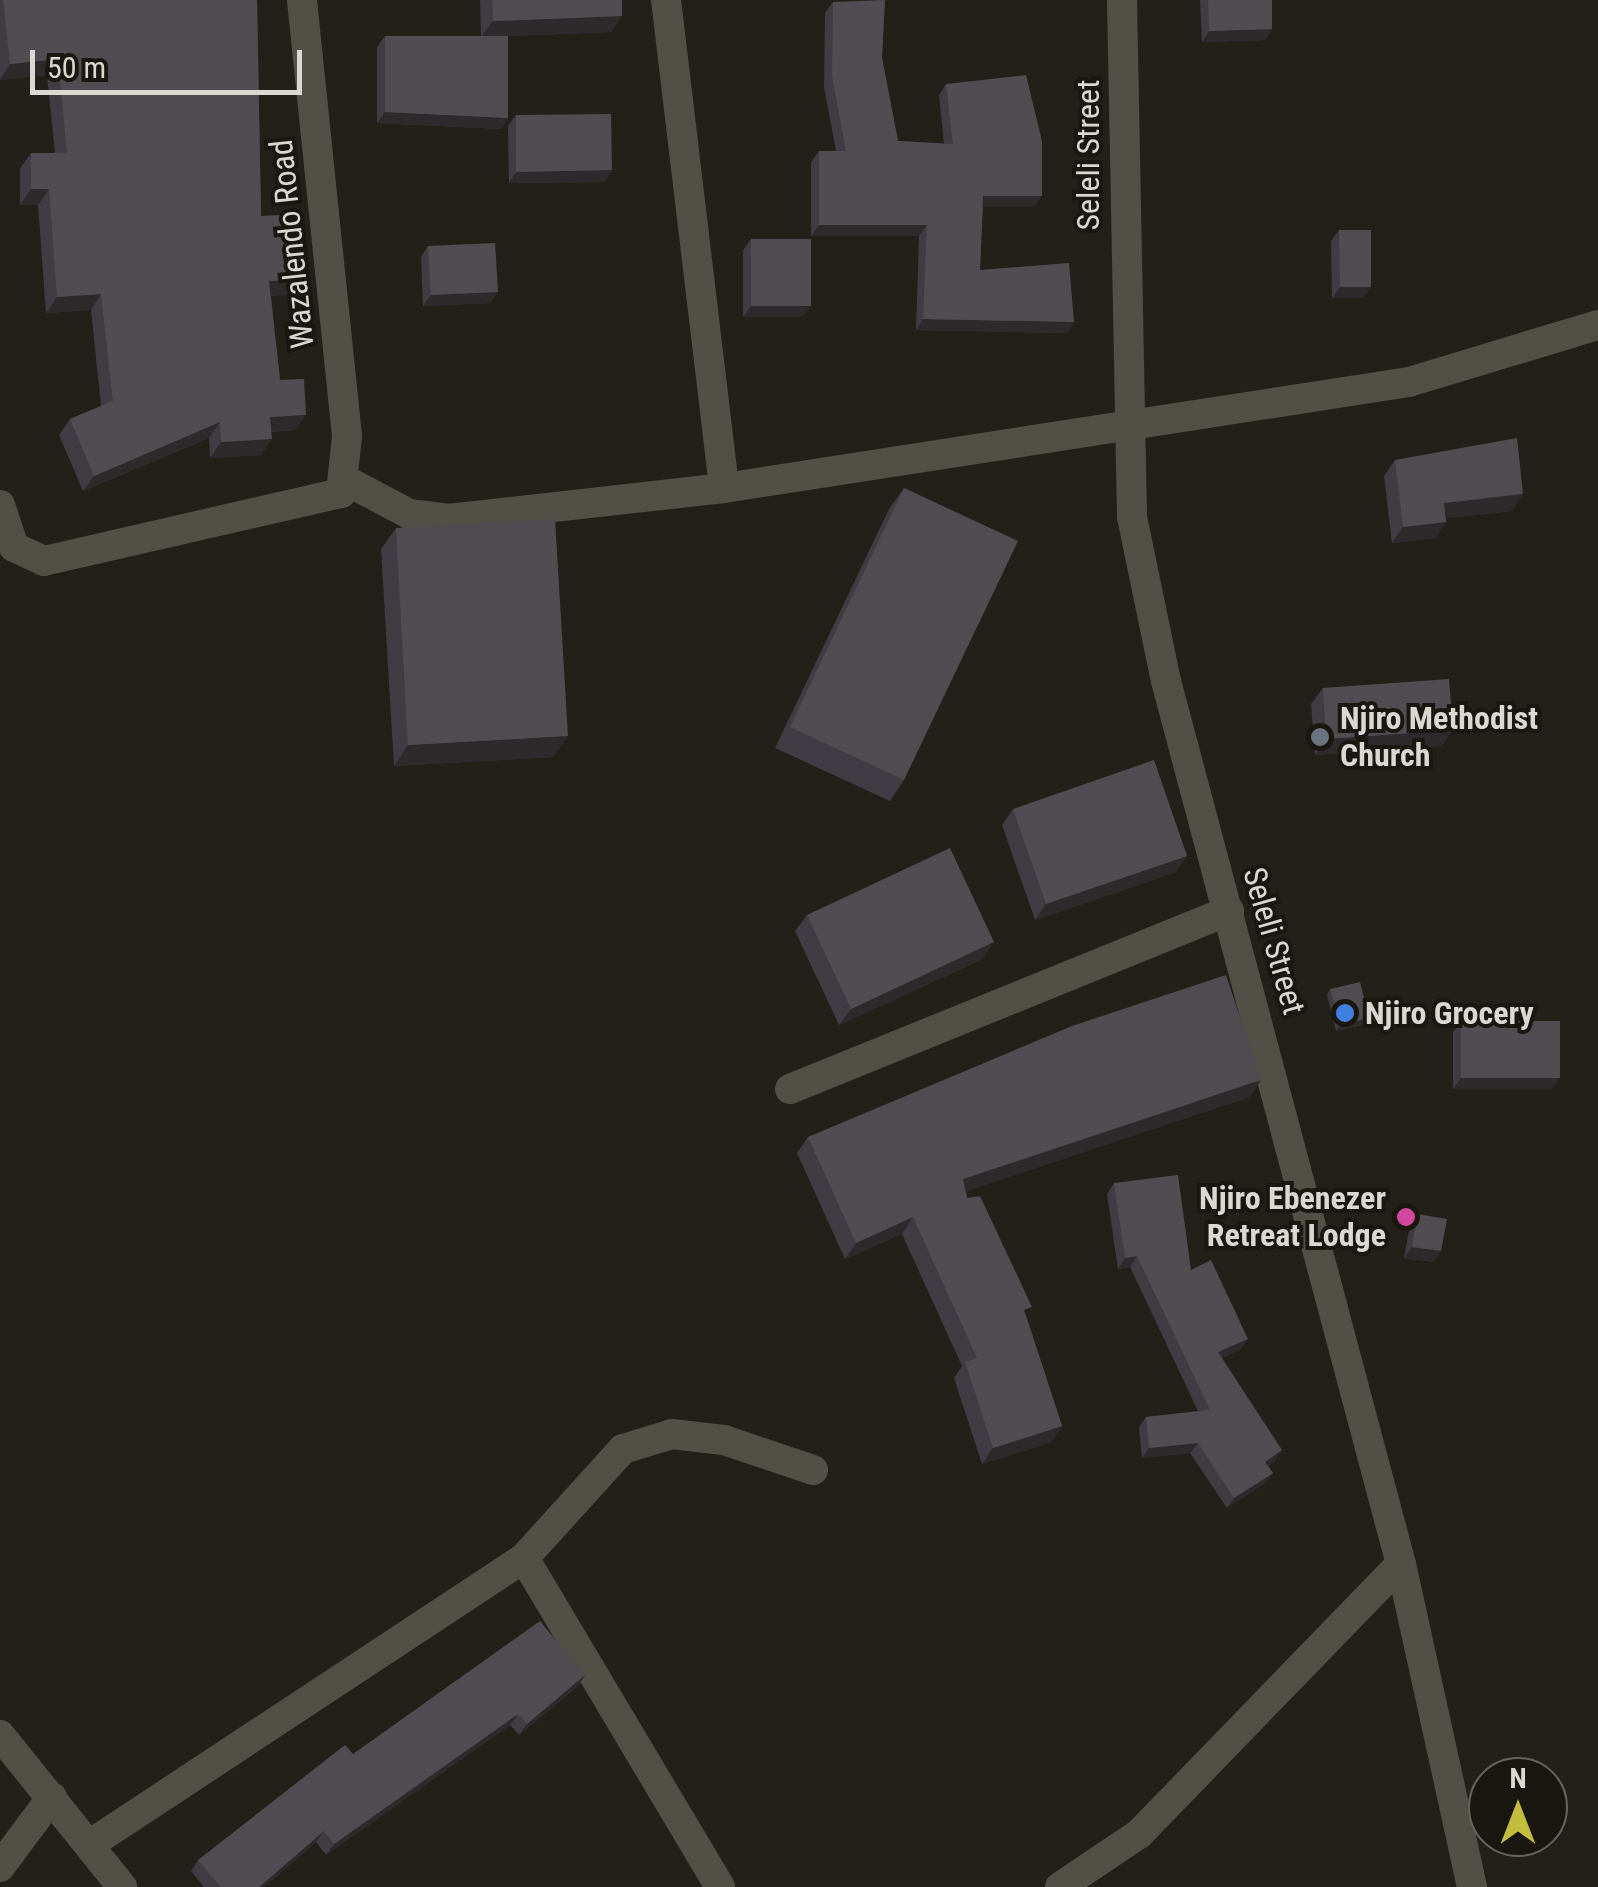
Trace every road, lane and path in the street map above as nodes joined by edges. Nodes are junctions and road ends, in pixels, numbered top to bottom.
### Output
1 (302, 0) edge
2 (666, 0) edge
3 (1122, 0) edge
4 (1598, 325) edge
5 (1124, 432) junction
6 (347, 480) junction
7 (724, 488) junction
8 (0, 506) edge
9 (1229, 911) junction
10 (790, 1090) dead end
11 (813, 1470) dead end
12 (524, 1558) junction
13 (1401, 1564) junction
14 (0, 1735) edge
15 (52, 1797) junction
16 (89, 1846) junction
17 (0, 1867) edge
18 (122, 1887) edge
19 (720, 1887) edge
20 (1060, 1887) edge
21 (1472, 1887) edge

1 - 6 street, Wazalendo Road
2 - 7 street
3 - 5 street, Seleli Street
4 - 5 street
5 - 7 street
5 - 9 street, Seleli Street
6 - 7 street
6 - 8 street
9 - 10 street
9 - 13 street, Seleli Street
11 - 12 street
12 - 16 street
12 - 19 street
13 - 20 street
13 - 21 street, Seleli Street
14 - 15 street
15 - 16 street
15 - 17 street
16 - 18 street

